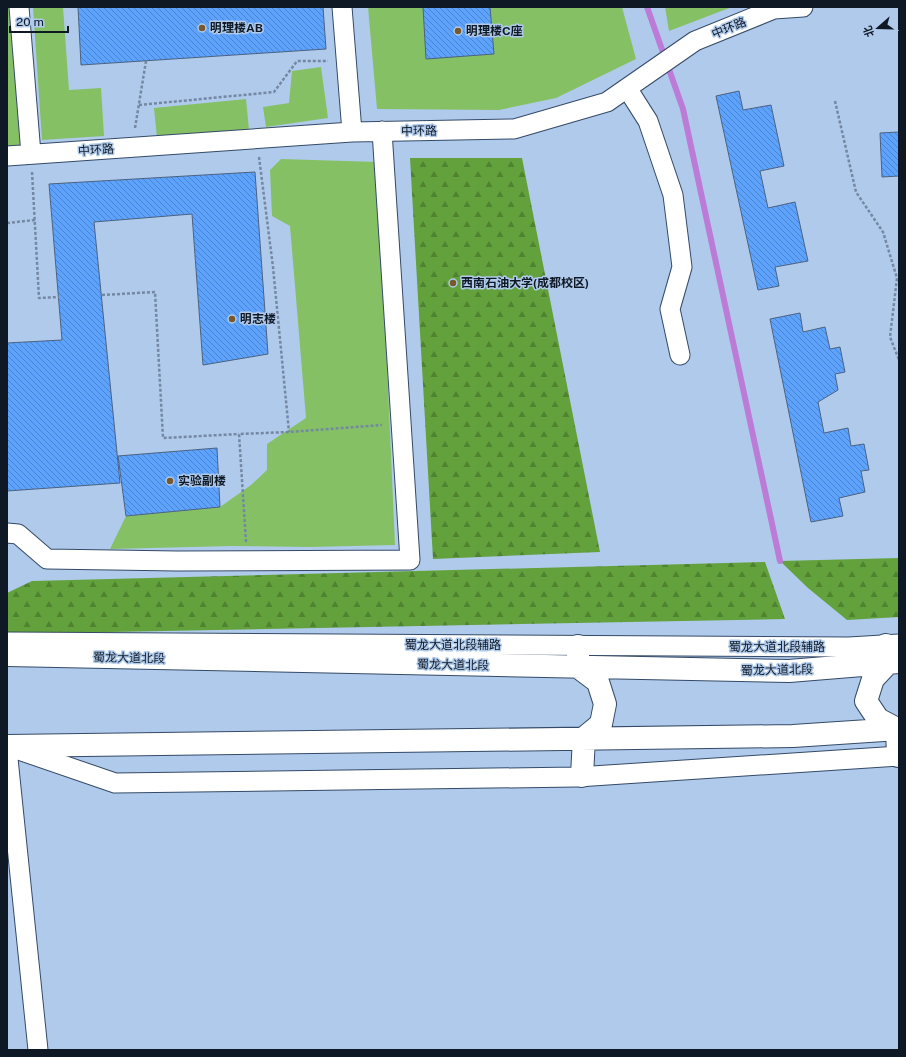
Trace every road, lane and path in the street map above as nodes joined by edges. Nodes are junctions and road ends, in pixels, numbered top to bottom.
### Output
1 (19, 7) edge
2 (342, 7) edge
3 (803, 7) edge
4 (146, 61) dead end
5 (346, 61) junction
6 (627, 88) junction
7 (836, 101) dead end
8 (139, 105) junction
9 (382, 131) junction
10 (352, 132) junction
11 (256, 138) junction
12 (132, 147) junction
13 (31, 154) junction
14 (7, 156) edge
15 (35, 220) junction
16 (7, 223) edge
17 (102, 295) dead end
18 (58, 297) dead end
19 (680, 355) dead end
20 (899, 360) edge
21 (401, 424) junction
22 (289, 432) junction
23 (239, 434) junction
24 (7, 534) edge
25 (247, 561) junction
26 (7, 642) edge
27 (578, 646) junction
28 (893, 654) edge
29 (7, 656) edge
30 (578, 667) junction
31 (898, 729) edge
32 (584, 738) junction
33 (7, 746) edge
34 (7, 749) edge
35 (899, 756) edge
36 (582, 776) junction
37 (38, 1050) edge

1 - 13 street
2 - 5 street
3 - 6 street, 中环路
4 - 8 path
5 - 8 path
5 - 10 street
6 - 9 street, 中环路
6 - 19 street
7 - 20 path
8 - 12 path
9 - 10 street, 中环路
9 - 21 street
10 - 11 street, 中环路
11 - 12 street, 中环路
11 - 22 path
12 - 13 street, 中环路
13 - 14 street, 中环路
13 - 15 path
15 - 16 path
15 - 18 path
17 - 23 path
21 - 22 path
21 - 25 street
22 - 23 path
23 - 25 path
24 - 25 street
26 - 27 street, 蜀龙大道北段辅路
27 - 28 street, 蜀龙大道北段辅路
27 - 30 main road
28 - 30 main road, 蜀龙大道北段
28 - 31 main road
29 - 30 main road, 蜀龙大道北段
30 - 32 main road
31 - 32 main road
31 - 35 main road
32 - 33 main road
32 - 36 main road
33 - 36 street
34 - 37 street
35 - 36 street

